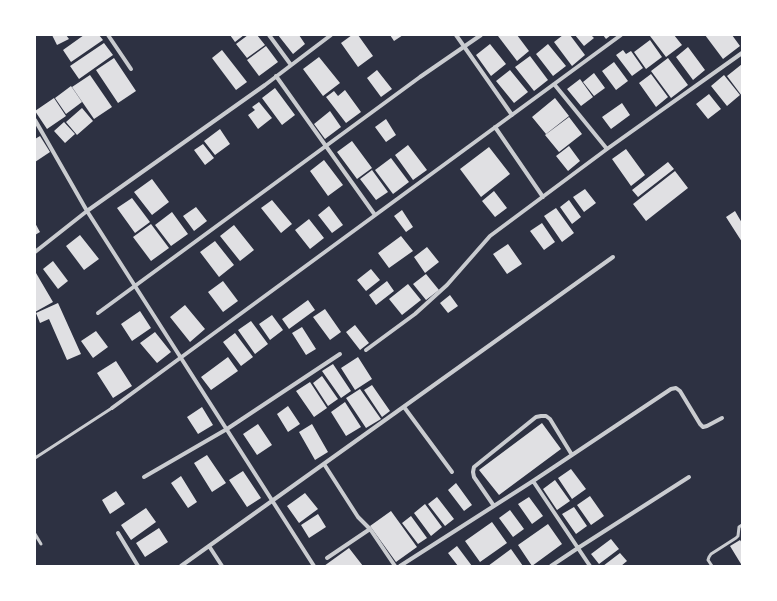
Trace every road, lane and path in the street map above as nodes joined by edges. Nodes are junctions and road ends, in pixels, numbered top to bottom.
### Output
1 (108, 35) edge
2 (269, 35) edge
3 (331, 35) edge
4 (456, 35) edge
5 (481, 35) edge
6 (620, 35) edge
7 (465, 47) junction
8 (742, 53) edge
9 (291, 65) junction
10 (130, 69) dead end
11 (276, 76) junction
12 (554, 84) junction
13 (512, 115) junction
14 (35, 120) edge
15 (495, 127) junction
16 (326, 146) junction
17 (607, 149) junction
18 (543, 196) junction
19 (87, 211) junction
20 (375, 216) junction
21 (35, 252) edge
22 (614, 257) dead end
23 (135, 286) junction
24 (98, 313) dead end
25 (366, 350) dead end
26 (340, 354) dead end
27 (182, 358) junction
28 (404, 407) junction
29 (112, 408) joint
30 (722, 418) dead end
31 (227, 429) junction
32 (572, 455) junction
33 (35, 458) edge
34 (324, 464) junction
35 (452, 472) dead end
36 (144, 477) dead end
37 (689, 477) dead end
38 (533, 481) junction
39 (273, 501) junction
40 (494, 506) junction
41 (742, 525) edge
42 (370, 529) junction
43 (118, 533) dead end
44 (35, 534) edge
45 (41, 544) dead end
46 (209, 546) junction
47 (578, 548) junction
48 (327, 558) dead end
49 (138, 566) edge
50 (181, 566) edge
51 (222, 566) edge
52 (314, 566) edge
53 (395, 566) edge
54 (400, 566) edge
55 (551, 566) edge
56 (590, 566) edge
57 (712, 566) edge

1 - 10 street
2 - 9 street
3 - 9 street
4 - 7 street
5 - 7 street
6 - 12 street
7 - 13 street
7 - 16 street
8 - 17 street
9 - 11 street
11 - 16 street
11 - 19 street
12 - 13 street
12 - 17 street
13 - 15 street
14 - 19 street
15 - 18 street
15 - 20 street
16 - 20 street
16 - 23 street
17 - 18 street
18 - 25 street
19 - 21 street
19 - 23 street
20 - 27 street
22 - 28 street
23 - 24 street
23 - 27 street
26 - 31 street
27 - 29 street
27 - 31 street
28 - 34 street
28 - 35 street
29 - 33 lane
30 - 32 street
31 - 36 street
31 - 39 street
32 - 38 street
32 - 40 street
34 - 39 street
34 - 42 street
37 - 47 street
38 - 40 street
38 - 47 street
39 - 46 street
39 - 52 street
40 - 54 street
41 - 57 lane
42 - 48 street
42 - 53 street
43 - 49 street
44 - 45 lane
46 - 50 street
46 - 51 street
47 - 55 street
47 - 56 street

